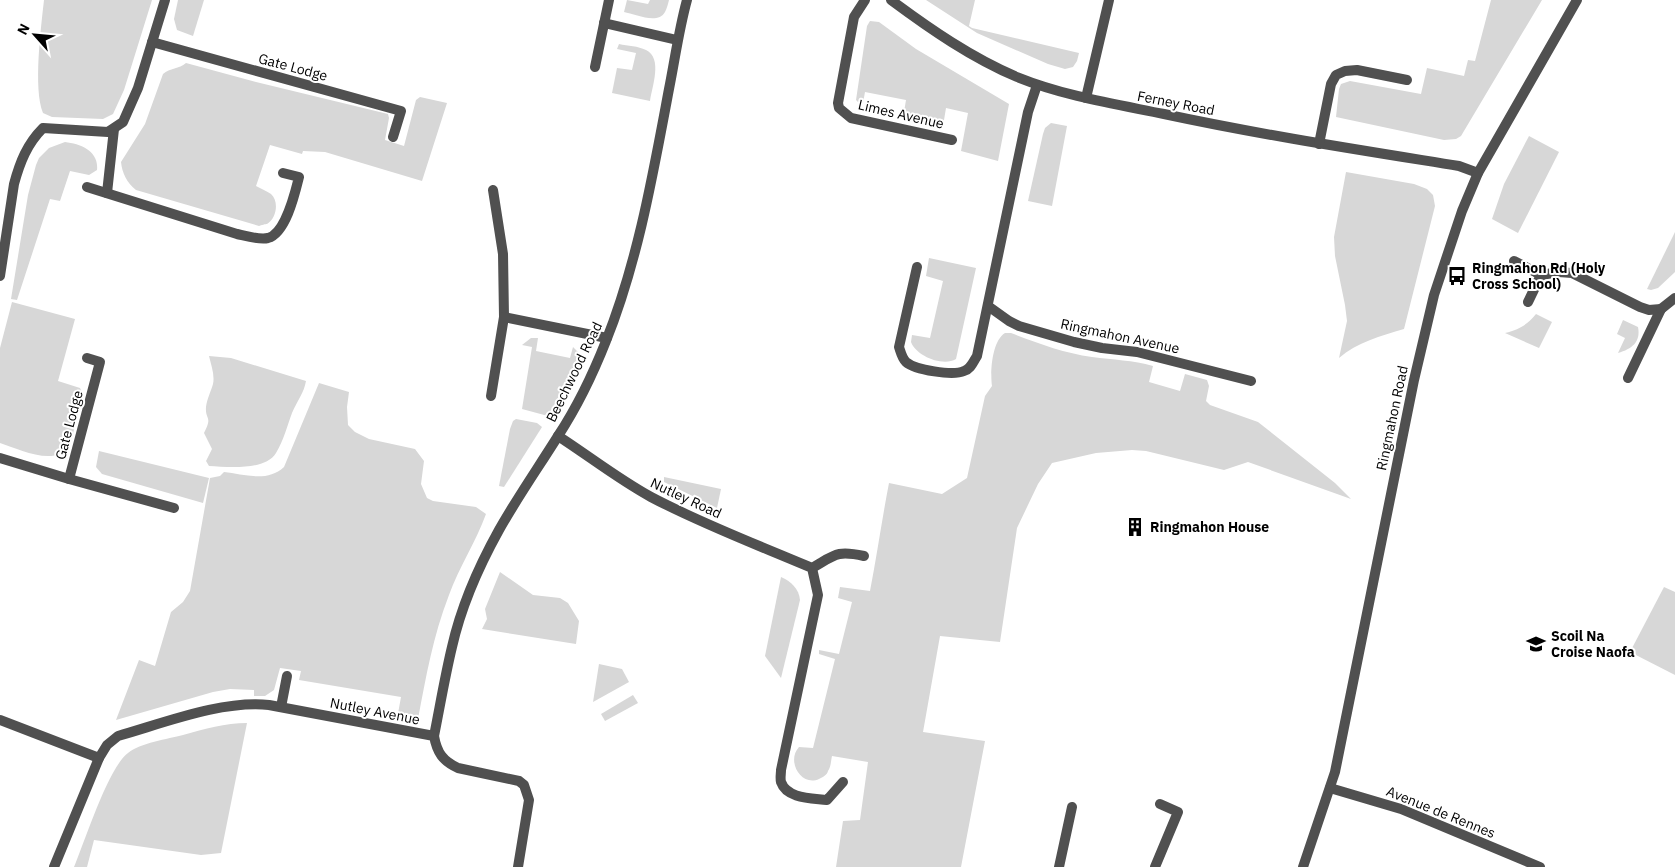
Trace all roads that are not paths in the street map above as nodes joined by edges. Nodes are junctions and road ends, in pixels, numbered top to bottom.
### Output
1 (165, 0) edge
2 (609, 0) edge
3 (687, 0) edge
4 (865, 0) edge
5 (891, 0) edge
6 (1109, 0) edge
7 (1577, 0) edge
8 (604, 23) junction
9 (677, 40) junction
10 (152, 42) junction
11 (595, 67) dead end
12 (1408, 80) dead end
13 (1037, 85) junction
14 (1086, 98) junction
15 (114, 129) junction
16 (393, 137) dead end
17 (952, 140) dead end
18 (1319, 144) junction
19 (283, 173) dead end
20 (1478, 173) junction
21 (86, 187) dead end
22 (493, 190) dead end
23 (107, 193) junction
24 (1514, 261) dead end
25 (917, 267) dead end
26 (1541, 275) junction
27 (0, 276) edge
28 (1675, 298) edge
29 (1528, 302) dead end
30 (988, 306) junction
31 (1661, 309) junction
32 (504, 317) junction
33 (607, 338) junction
34 (87, 358) dead end
35 (1628, 378) dead end
36 (1251, 381) dead end
37 (491, 396) dead end
38 (558, 436) junction
39 (0, 458) edge
40 (70, 479) junction
41 (174, 508) dead end
42 (864, 556) dead end
43 (812, 568) junction
44 (287, 676) dead end
45 (281, 707) junction
46 (0, 720) edge
47 (434, 736) junction
48 (99, 758) junction
49 (843, 782) dead end
50 (1330, 788) junction
51 (1160, 804) dead end
52 (1072, 807) dead end
53 (54, 867) edge
54 (518, 867) edge
55 (1059, 867) edge
56 (1155, 867) edge
57 (1303, 867) edge
58 (1540, 867) edge

1 - 10 street
2 - 8 street
3 - 9 street, Beechwood Road
4 - 17 street, Limes Avenue
5 - 13 street, Ferney Road
6 - 14 street
7 - 20 street, Ringmahon Road
8 - 9 street
8 - 11 street
9 - 33 street, Beechwood Road
10 - 15 street
10 - 16 street, Gate Lodge
12 - 18 street
13 - 14 street, Ferney Road
13 - 30 street
14 - 18 street, Ferney Road
15 - 23 street
15 - 27 street
18 - 20 street, Ferney Road
19 - 23 street
20 - 50 street, Ringmahon Road
21 - 23 street
22 - 32 street
24 - 26 street
25 - 30 street
26 - 29 street
26 - 31 street
28 - 31 street
30 - 36 street, Ringmahon Avenue
31 - 35 street
32 - 33 street
32 - 37 street
33 - 38 street, Beechwood Road
34 - 40 street, Gate Lodge
38 - 43 street, Nutley Road
38 - 47 street, Beechwood Road
39 - 40 street, Gate Lodge
40 - 41 street, Gate Lodge
42 - 43 street
43 - 49 street
44 - 45 street
45 - 47 street, Nutley Avenue
45 - 48 street, Nutley Avenue
46 - 48 street
47 - 54 street, Nutley Avenue
48 - 53 street, Nutley Avenue
50 - 57 street, Ringmahon Road
50 - 58 street, Avenue de Rennes
51 - 56 street
52 - 55 street

